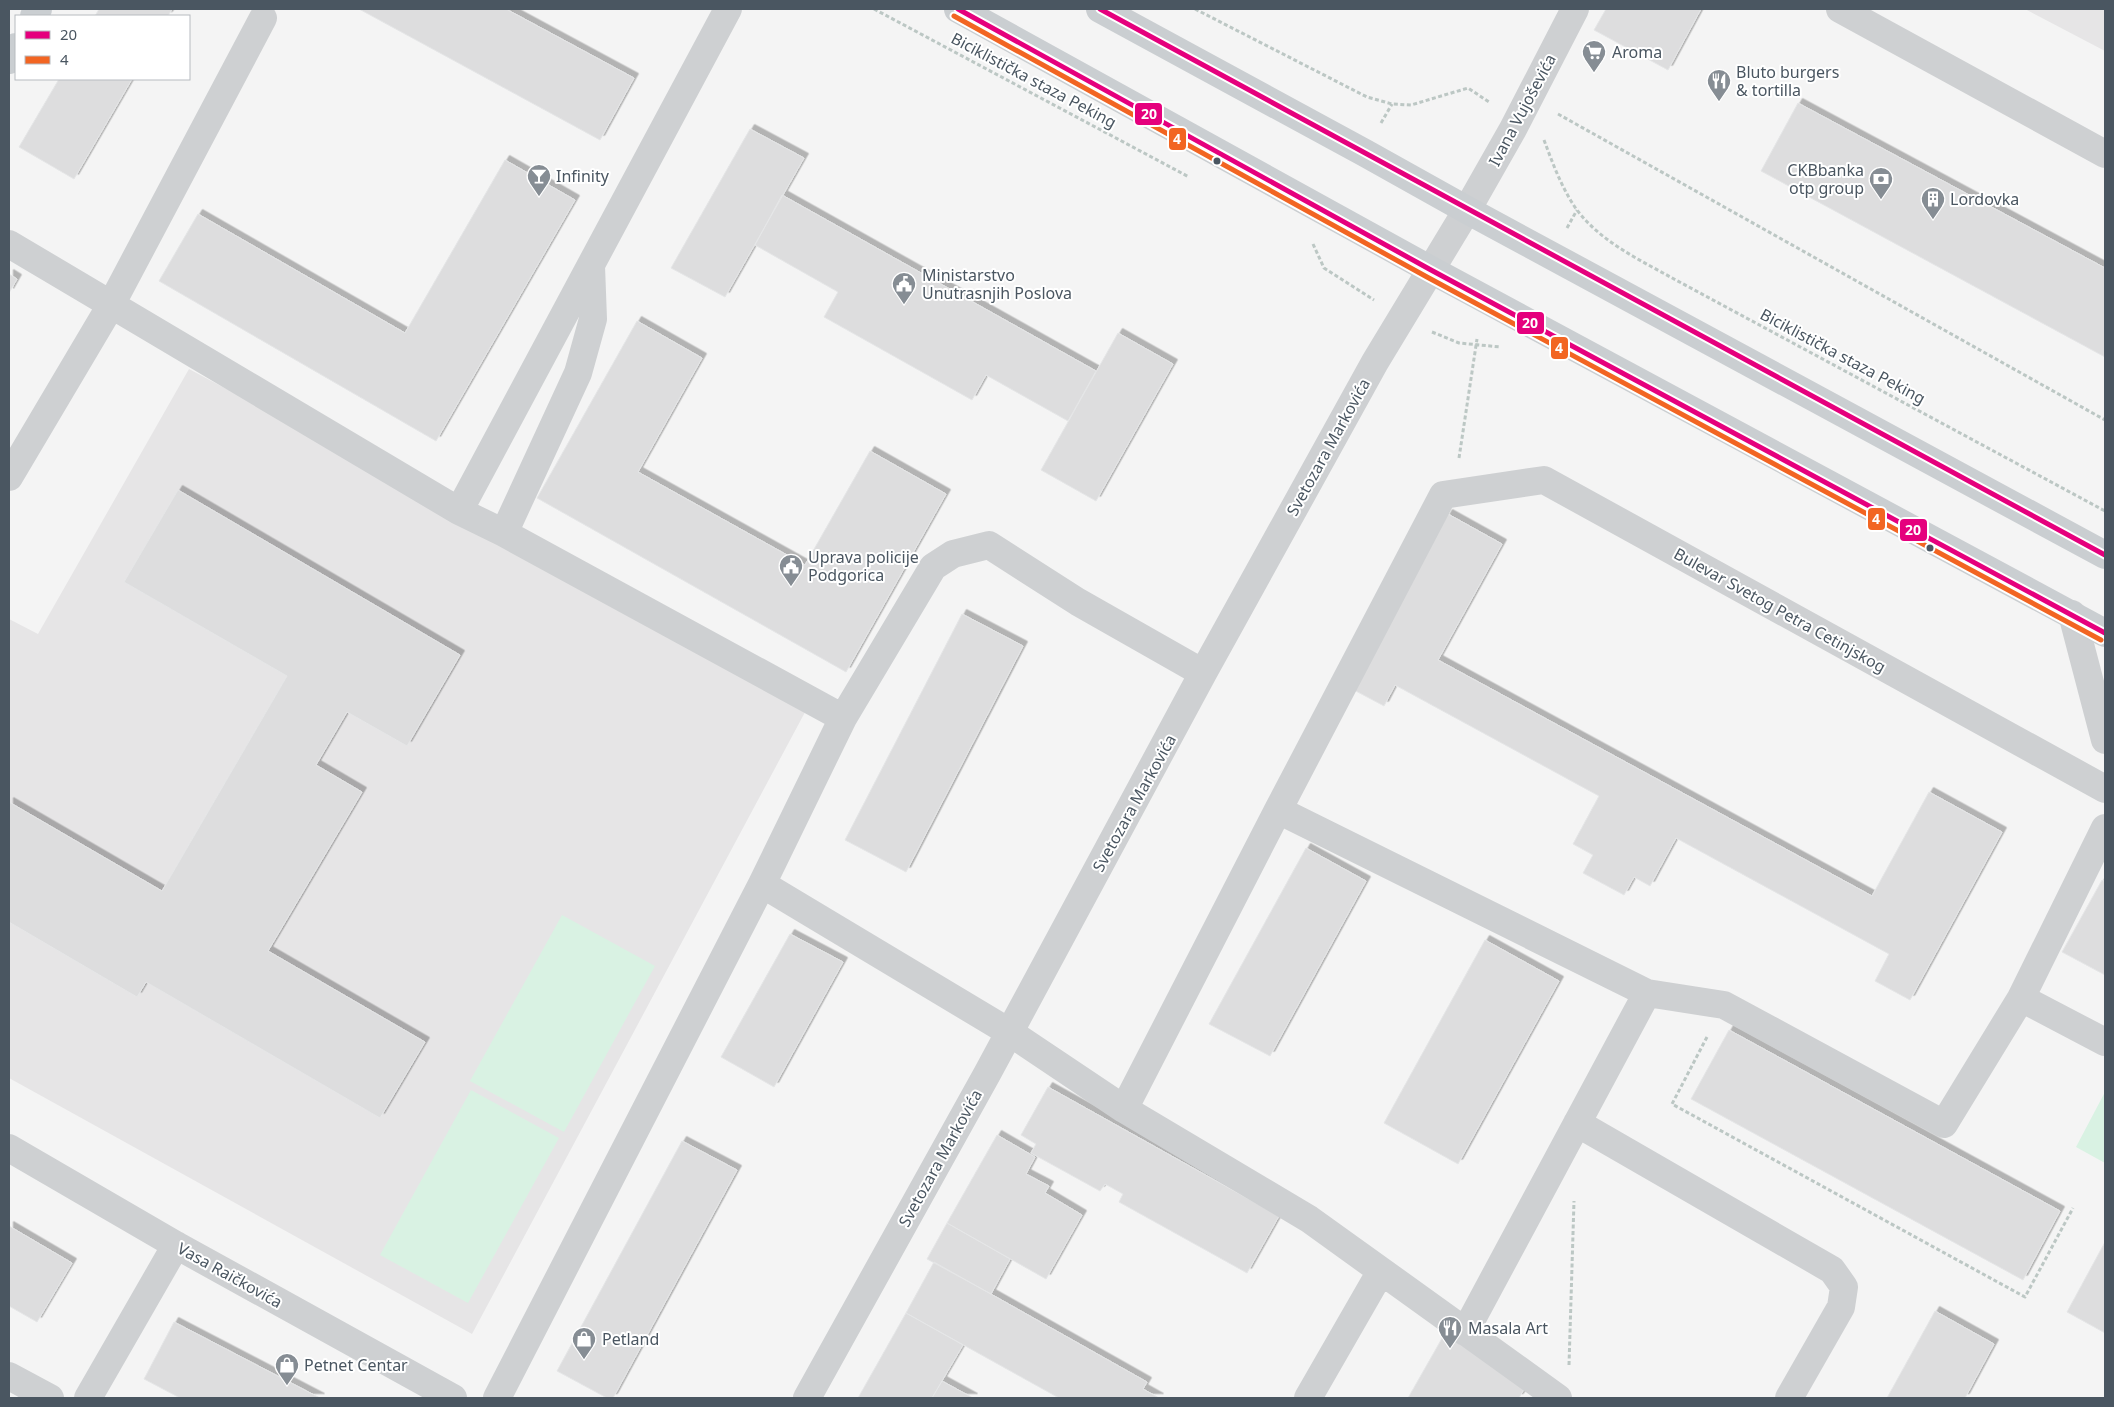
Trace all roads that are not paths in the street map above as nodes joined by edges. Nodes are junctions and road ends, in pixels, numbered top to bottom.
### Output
1 (728, 9) edge
2 (958, 9) edge
3 (1100, 9) edge
4 (1575, 9) edge
5 (1840, 9) edge
6 (262, 18) dead end
7 (15, 49) edge
8 (9, 60) edge
9 (2105, 154) edge
10 (1467, 210) junction
11 (9, 244) edge
12 (591, 265) junction
13 (1431, 270) junction
14 (110, 305) junction
15 (9, 477) edge
16 (459, 511) junction
17 (504, 533) junction
18 (2105, 555) edge
19 (2072, 614) junction
20 (2105, 633) edge
21 (1203, 673) junction
22 (843, 718) junction
23 (2105, 740) edge
24 (2105, 789) edge
25 (1278, 810) junction
26 (2105, 828) edge
27 (762, 884) junction
28 (1647, 994) junction
29 (2021, 998) junction
30 (1009, 1032) junction
31 (2105, 1042) edge
32 (1124, 1109) junction
33 (1577, 1123) junction
34 (9, 1148) edge
35 (176, 1245) junction
36 (1380, 1270) junction
37 (1465, 1332) junction
38 (9, 1376) edge
39 (50, 1398) edge
40 (88, 1398) edge
41 (453, 1398) edge
42 (497, 1398) edge
43 (808, 1398) edge
44 (1308, 1398) edge
45 (1558, 1398) edge
46 (1789, 1398) edge

1 - 12 street
2 - 13 main road
3 - 10 main road
4 - 10 street, Ivana Vujoševića
5 - 9 street
6 - 14 street
7 - 8 main road
10 - 13 street, Svetozara Markovića
10 - 18 main road
11 - 14 street
12 - 16 street
12 - 17 street
13 - 19 main road
13 - 21 street, Svetozara Markovića
14 - 15 street
14 - 16 street
16 - 17 street
17 - 22 street
19 - 20 main road
19 - 23 street
21 - 22 street
21 - 30 street, Svetozara Markovića
22 - 27 street
24 - 25 street, Bulevar Svetog Petra Cetinjskog
25 - 28 street
25 - 32 street
26 - 29 street
27 - 30 street
27 - 42 street
28 - 29 street
28 - 33 street
29 - 31 street
30 - 32 street
30 - 43 street, Svetozara Markovića
32 - 36 street
33 - 37 street
33 - 46 street
34 - 35 street, Vasa Raičkovića
35 - 40 street
35 - 41 street, Vasa Raičkovića
36 - 37 street
36 - 44 street
37 - 45 street
38 - 39 street

